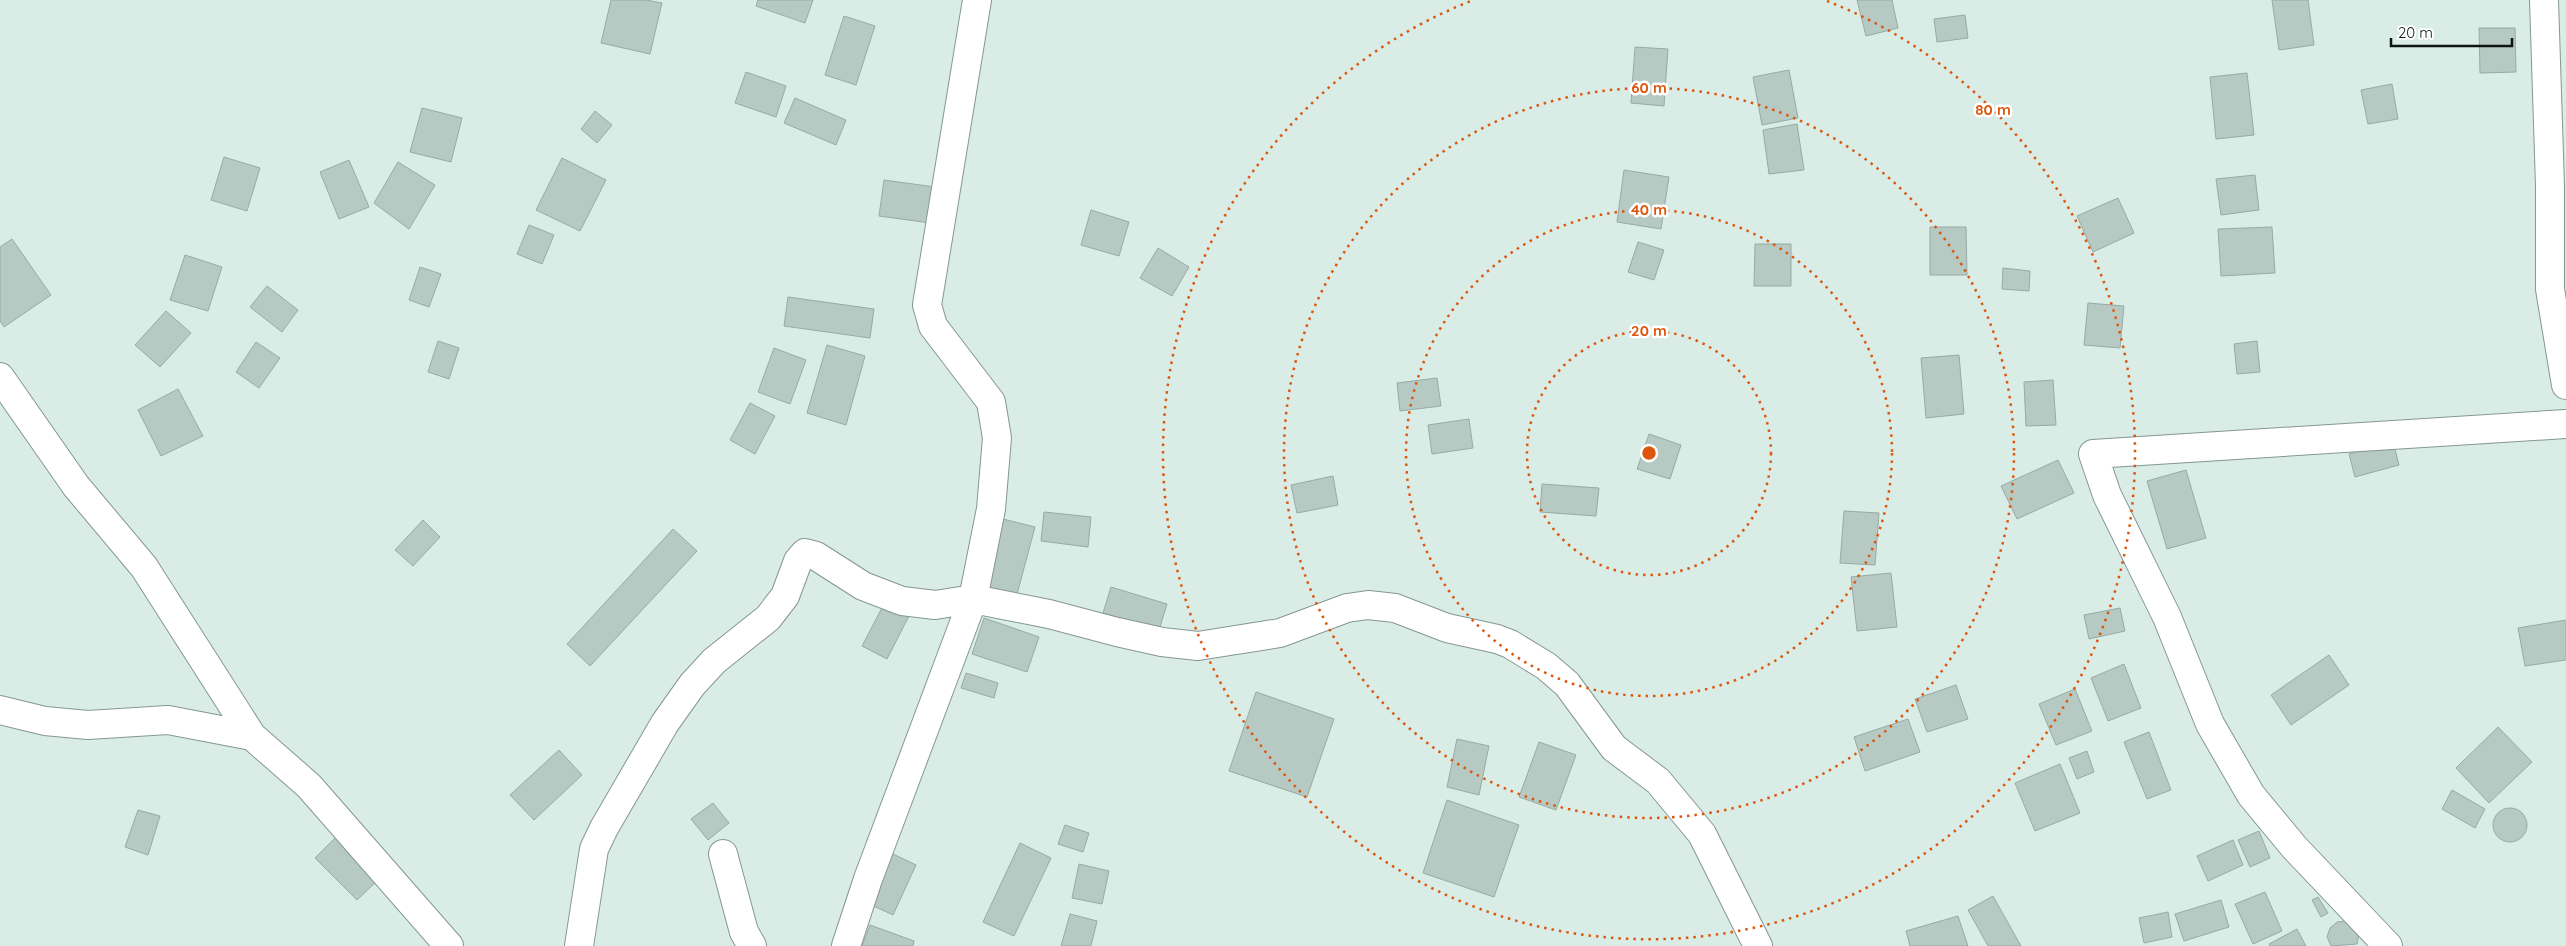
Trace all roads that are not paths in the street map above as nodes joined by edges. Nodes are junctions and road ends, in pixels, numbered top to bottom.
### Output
1 (977, 0) edge
2 (2544, 0) edge
3 (2558, 183) edge
4 (0, 377) edge
5 (2566, 385) edge
6 (2566, 424) edge
7 (973, 599) junction
8 (0, 710) edge
9 (252, 736) junction
10 (723, 854) dead end
11 (449, 946) edge
12 (579, 946) edge
13 (752, 946) edge
14 (846, 946) edge
15 (1758, 946) edge
16 (2388, 946) edge

1 - 7 street
2 - 3 street
3 - 5 street
4 - 9 street
6 - 16 street
7 - 12 street
7 - 14 street
7 - 15 street
8 - 9 street
9 - 11 street
10 - 13 street

